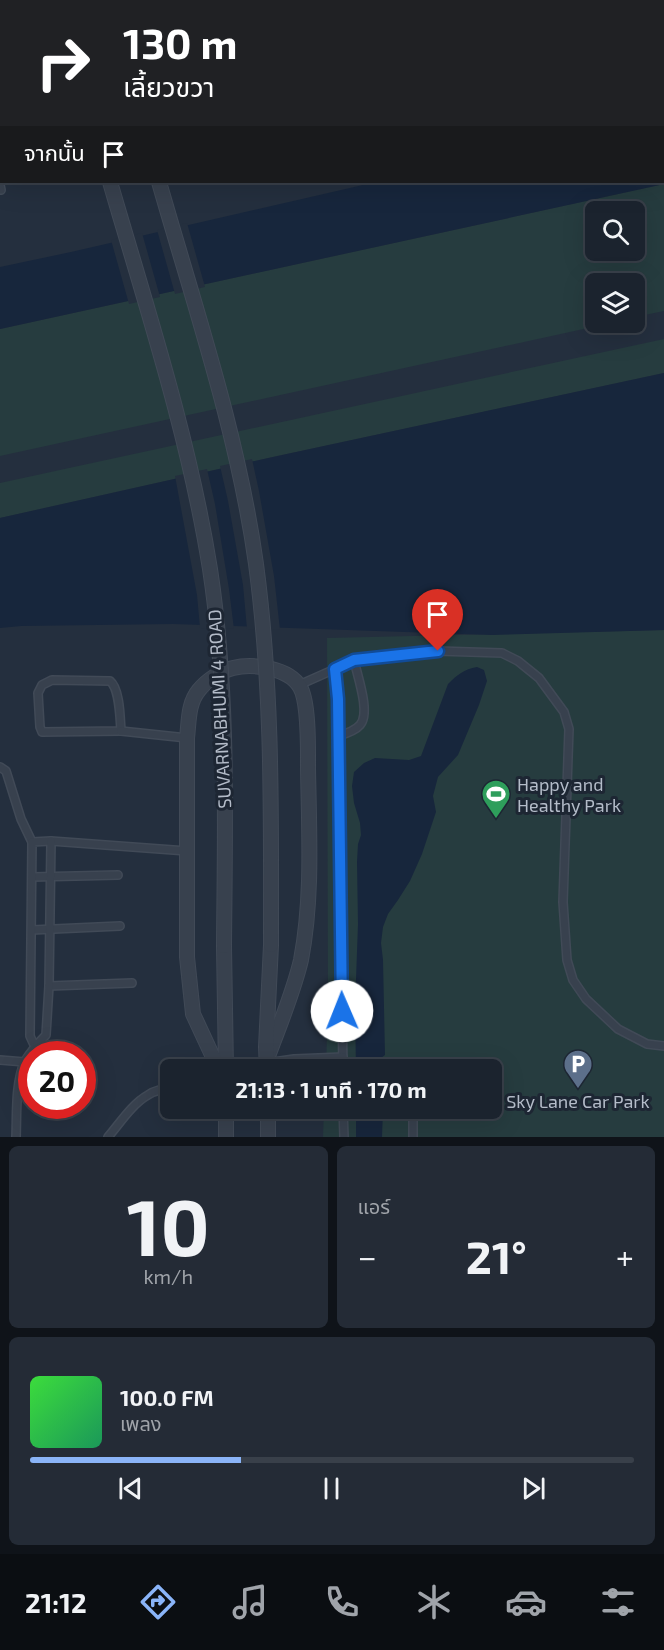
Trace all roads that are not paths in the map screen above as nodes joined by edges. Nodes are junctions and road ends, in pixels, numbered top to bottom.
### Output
1 (110, 183) edge
2 (159, 183) edge
3 (354, 660) junction
4 (335, 669) junction
5 (299, 684) junction
6 (121, 732) junction
7 (339, 736) junction
8 (187, 738) junction
9 (0, 767) edge
10 (51, 841) junction
11 (32, 842) junction
12 (187, 851) junction
13 (118, 875) dead end
14 (50, 876) junction
15 (33, 877) junction
16 (120, 926) dead end
17 (49, 929) junction
18 (32, 930) junction
19 (132, 983) dead end
20 (49, 986) junction
21 (32, 1041) edge
22 (40, 1041) edge
23 (664, 1046) edge
24 (343, 1057) joint
25 (214, 1059) edge
26 (226, 1059) edge
27 (267, 1059) edge
28 (269, 1059) edge
29 (294, 1059) edge
30 (0, 1060) edge
31 (18, 1061) edge
32 (160, 1090) edge
33 (18, 1103) edge
34 (226, 1119) edge
35 (268, 1119) edge
36 (343, 1119) edge
37 (413, 1119) edge
38 (16, 1137) edge
39 (108, 1137) edge
40 (226, 1137) edge
41 (268, 1137) edge
42 (344, 1137) edge
43 (413, 1137) edge

1 - 26 street, SUVARNABHUMI 4 ROAD, bridge
2 - 27 street, bridge
3 - 4 lane
3 - 7 lane
3 - 23 lane
4 - 5 lane
4 - 7 lane
5 - 8 street
5 - 28 street
6 - 6 lane
6 - 8 lane
7 - 24 lane
8 - 12 street
9 - 11 lane
10 - 11 lane
10 - 12 lane
10 - 14 lane
11 - 15 lane
12 - 25 street
13 - 14 lane
14 - 15 lane
14 - 17 lane
15 - 18 lane
16 - 17 lane
17 - 18 lane
17 - 20 lane
18 - 21 lane
19 - 20 lane
20 - 22 lane
24 - 29 lane
30 - 31 lane
32 - 39 lane
33 - 38 lane
34 - 40 street
35 - 41 street
36 - 42 lane
37 - 43 lane

